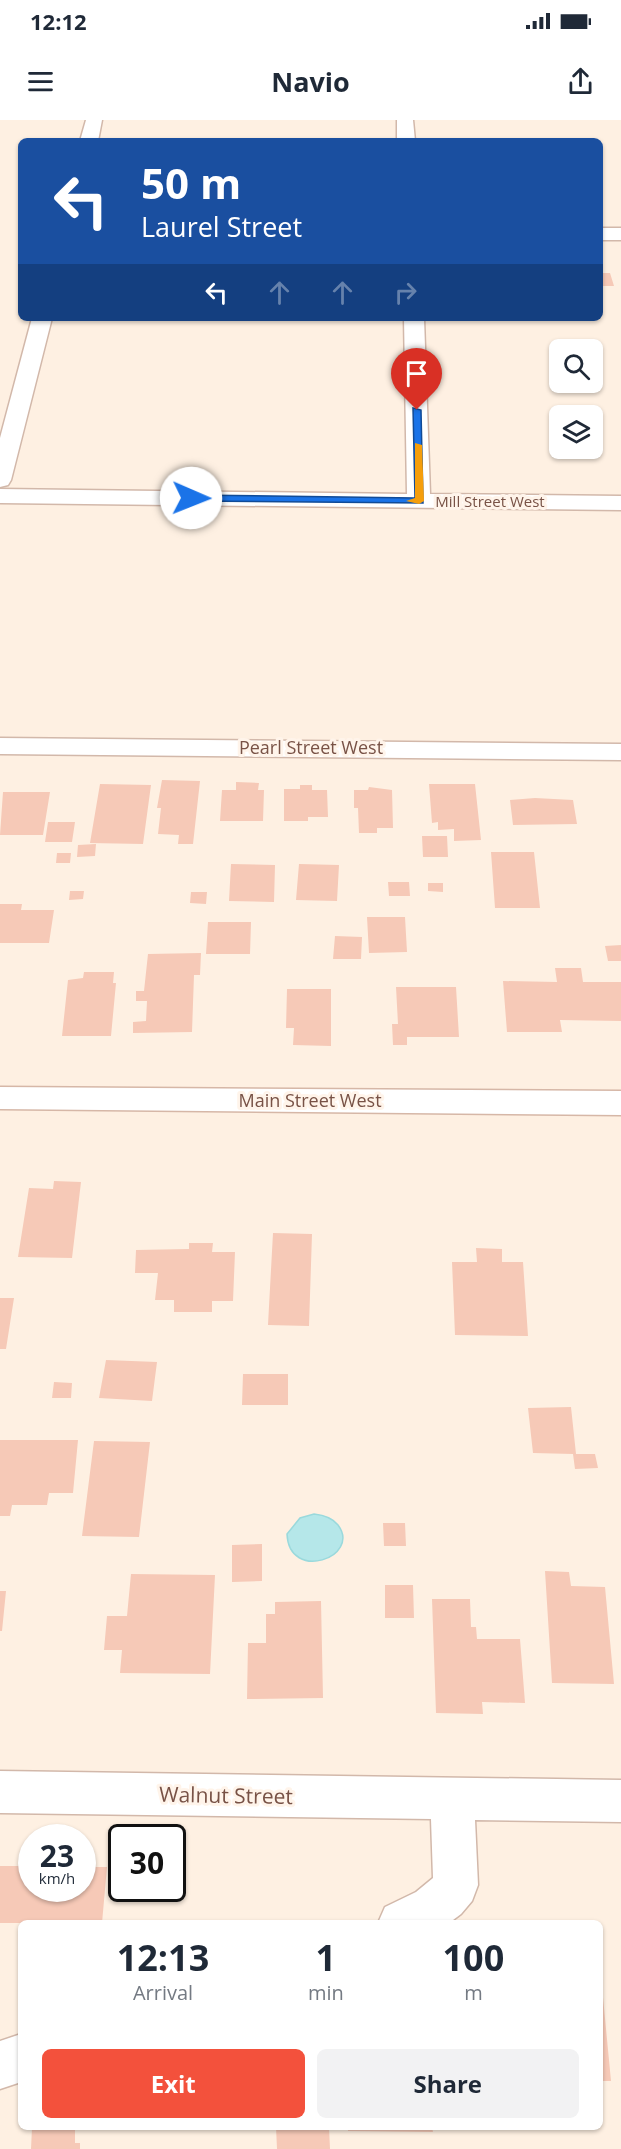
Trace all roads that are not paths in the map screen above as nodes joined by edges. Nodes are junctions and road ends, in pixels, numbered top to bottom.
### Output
1 (94, 120) edge
2 (405, 120) edge
3 (89, 138) edge
4 (406, 138) edge
5 (603, 234) edge
6 (621, 234) edge
7 (41, 321) edge
8 (414, 321) edge
9 (0, 480) edge
10 (0, 496) edge
11 (419, 501) junction
12 (621, 502) edge
13 (0, 746) edge
14 (621, 752) edge
15 (0, 1098) edge
16 (621, 1103) edge
17 (0, 1792) edge
18 (452, 1800) junction
19 (621, 1801) edge
20 (408, 1920) edge
21 (18, 2059) edge
22 (0, 2065) edge

1 - 3 street
2 - 4 street
5 - 6 street
7 - 9 street
8 - 11 street
10 - 11 street, Mill Street West
11 - 12 street, Mill Street West
13 - 14 street, Pearl Street West
15 - 16 street, Main Street West
17 - 18 street, Walnut Street
18 - 19 street, Walnut Street
18 - 20 street
21 - 22 street

